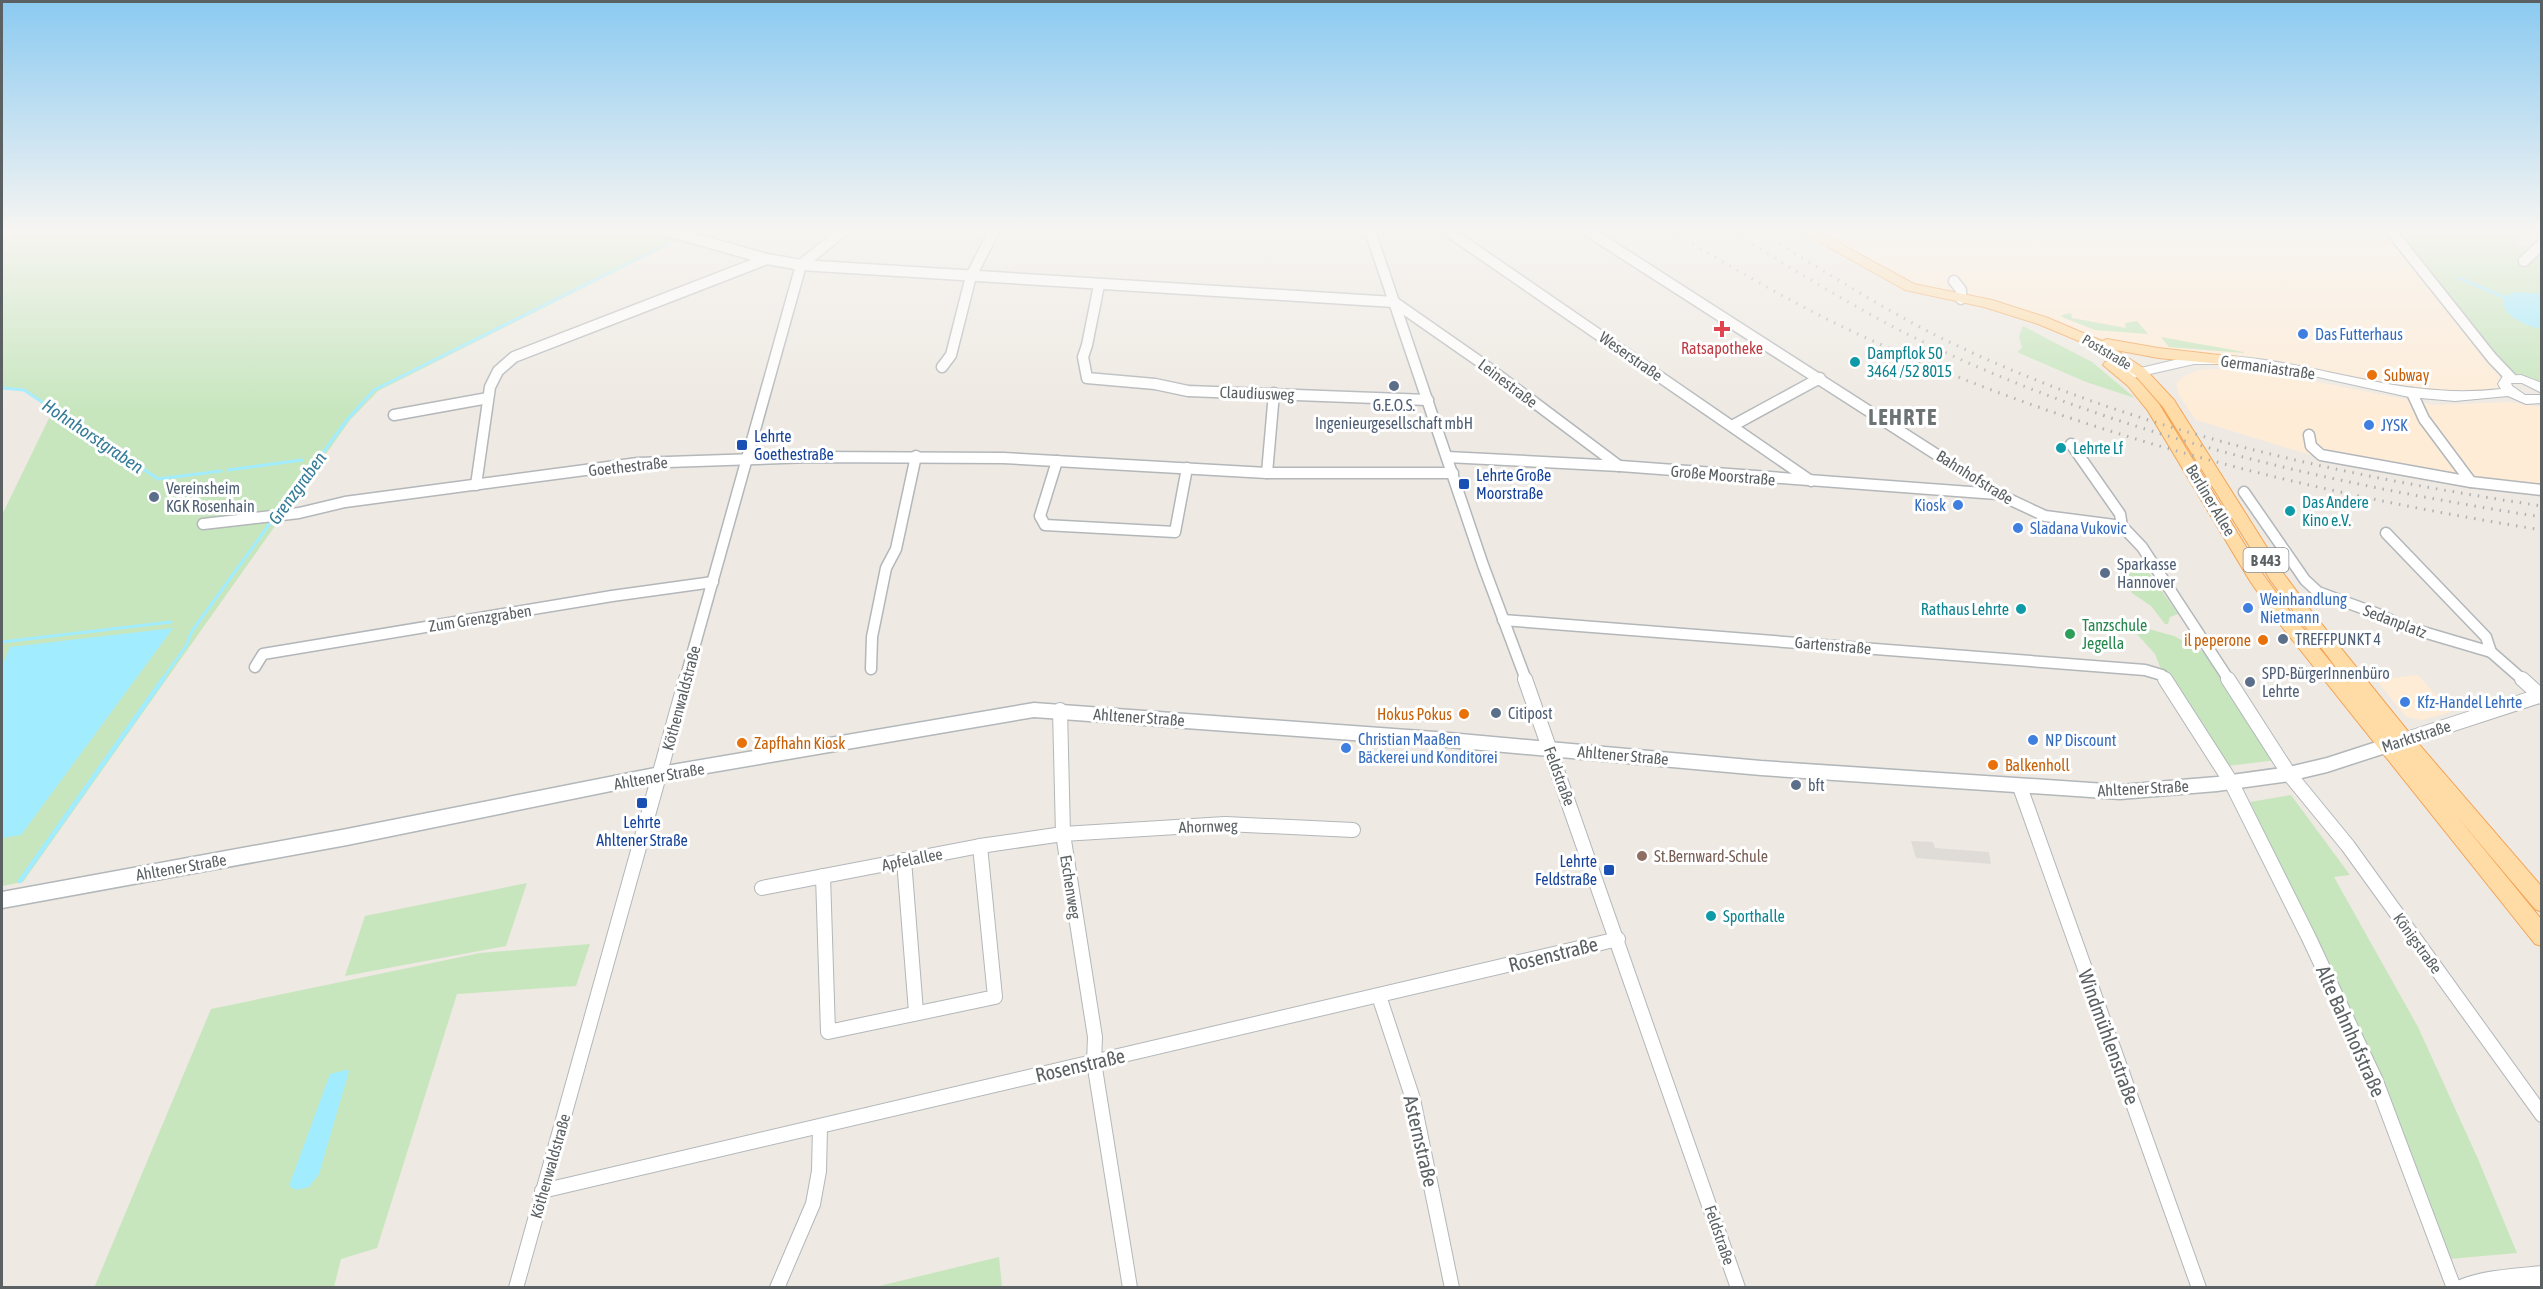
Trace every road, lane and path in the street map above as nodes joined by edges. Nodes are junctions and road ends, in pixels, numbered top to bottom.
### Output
1 (684, 291) edge
2 (793, 291) edge
3 (967, 291) edge
4 (1098, 291) edge
5 (1206, 291) edge
6 (1390, 291) edge
7 (1536, 291) edge
8 (1683, 291) edge
9 (1928, 291) edge
10 (1961, 291) edge
11 (2439, 291) edge
12 (1961, 299) junction
13 (1394, 302) junction
14 (2077, 334) junction
15 (2232, 360) junction
16 (942, 367) dead end
17 (2132, 374) junction
18 (1820, 378) junction
19 (2511, 378) junction
20 (2541, 389) edge
21 (2510, 392) junction
22 (1274, 393) junction
23 (2412, 393) junction
24 (488, 398) junction
25 (2541, 399) edge
26 (1428, 400) junction
27 (394, 415) dead end
28 (1732, 426) junction
29 (2309, 435) dead end
30 (2071, 444) dead end
31 (916, 456) junction
32 (1448, 457) junction
33 (745, 459) junction
34 (1057, 461) junction
35 (1620, 466) junction
36 (1186, 468) junction
37 (1268, 473) junction
38 (1453, 473) junction
39 (1812, 482) junction
40 (2471, 482) junction
41 (476, 485) junction
42 (2541, 490) edge
43 (2244, 492) dead end
44 (1998, 494) junction
45 (203, 524) dead end
46 (2122, 526) junction
47 (2386, 532) dead end
48 (713, 582) junction
49 (1503, 620) junction
50 (2491, 652) junction
51 (255, 667) dead end
52 (871, 669) dead end
53 (2162, 675) joint
54 (2541, 696) edge
55 (1060, 710) junction
56 (2395, 743) junction
57 (1551, 749) junction
58 (660, 774) junction
59 (2289, 774) junction
60 (2231, 782) junction
61 (2020, 787) junction
62 (1353, 830) dead end
63 (1063, 834) junction
64 (980, 846) junction
65 (904, 861) junction
66 (823, 876) junction
67 (762, 888) dead end
68 (2, 900) edge
69 (2541, 903) edge
70 (2541, 937) edge
71 (1618, 939) junction
72 (1379, 996) junction
73 (916, 1012) junction
74 (1094, 1062) junction
75 (2541, 1115) edge
76 (820, 1126) junction
77 (543, 1191) junction
78 (2541, 1276) edge
79 (516, 1287) edge
80 (777, 1287) edge
81 (1130, 1287) edge
82 (1452, 1287) edge
83 (1738, 1287) edge
84 (2199, 1287) edge
85 (2454, 1287) edge
86 (2464, 1287) edge

1 - 24 street
2 - 33 street, Köthenwaldstraße
3 - 16 street
4 - 22 street, Claudiusweg
5 - 13 street
6 - 13 street, Feldstraße
7 - 28 street, Weserstraße
8 - 18 street, Bahnhofstraße
9 - 12 main road, Poststraße / B 443
10 - 12 street
11 - 19 street
12 - 14 main road, Poststraße / B 443
12 - 17 main road, Berliner Allee / B 443
13 - 26 street, Feldstraße
13 - 35 street, Leinestraße
14 - 15 main road
14 - 17 main road, Poststraße / B 443
15 - 17 street, Germaniastraße
15 - 23 street, Germaniastraße
17 - 56 main road, Berliner Allee / B 443
18 - 28 street
18 - 44 street, Bahnhofstraße
19 - 20 street
19 - 21 street
21 - 23 street, Germaniastraße
21 - 25 street, Germaniastraße
22 - 26 street, Claudiusweg
22 - 37 street
23 - 40 street
24 - 27 street
24 - 41 street
26 - 32 street, Feldstraße
28 - 39 street, Weserstraße
29 - 40 street
30 - 46 street
31 - 33 street, Goethestraße
31 - 34 street, Goethestraße
31 - 52 street
32 - 35 street, Große Moorstraße
32 - 38 street, Feldstraße
33 - 41 street, Goethestraße
33 - 48 street, Köthenwaldstraße
34 - 36 street, Goethestraße
34 - 36 street
35 - 39 street, Große Moorstraße
36 - 37 street, Goethestraße
37 - 38 street, Goethestraße
38 - 49 street, Feldstraße
39 - 44 street, Große Moorstraße
40 - 42 street
41 - 45 street, Goethestraße
43 - 50 street, Sedanplatz
44 - 46 street, Bahnhofstraße
46 - 59 street
47 - 50 street, Sedanplatz
48 - 51 street, Zum Grenzgraben
48 - 58 street, Köthenwaldstraße
49 - 53 street, Gartenstraße
49 - 57 street, Feldstraße
50 - 54 street, Sedanplatz
53 - 60 street, Alte Bahnhofstraße
54 - 56 street, Marktstraße
55 - 57 main road, Ahltener Straße
55 - 58 main road, Ahltener Straße
55 - 63 street, Eschenweg
56 - 59 main road, Marktstraße
56 - 69 main road, Berliner Allee / B 443
56 - 70 main road, Berliner Allee / B 443
57 - 61 main road, Ahltener Straße
57 - 71 street, Feldstraße
58 - 68 main road, Ahltener Straße
58 - 77 street, Köthenwaldstraße
59 - 60 main road, Ahltener Straße
59 - 75 street, Königstraße
60 - 61 main road, Ahltener Straße
60 - 85 street, Alte Bahnhofstraße
61 - 84 street, Windmühlenstraße
62 - 63 street, Ahornweg
63 - 64 street, Apfelallee
63 - 74 street, Eschenweg
64 - 65 street, Apfelallee
64 - 73 street
65 - 66 street, Apfelallee
65 - 73 street
66 - 67 street, Apfelallee
66 - 73 street
71 - 72 street, Rosenstraße
71 - 83 street, Feldstraße
72 - 74 street, Rosenstraße
72 - 82 street, Asternstraße
74 - 76 street, Rosenstraße
74 - 81 street, Eschenweg
76 - 77 street, Rosenstraße
76 - 80 street
77 - 79 street, Köthenwaldstraße
78 - 86 street

